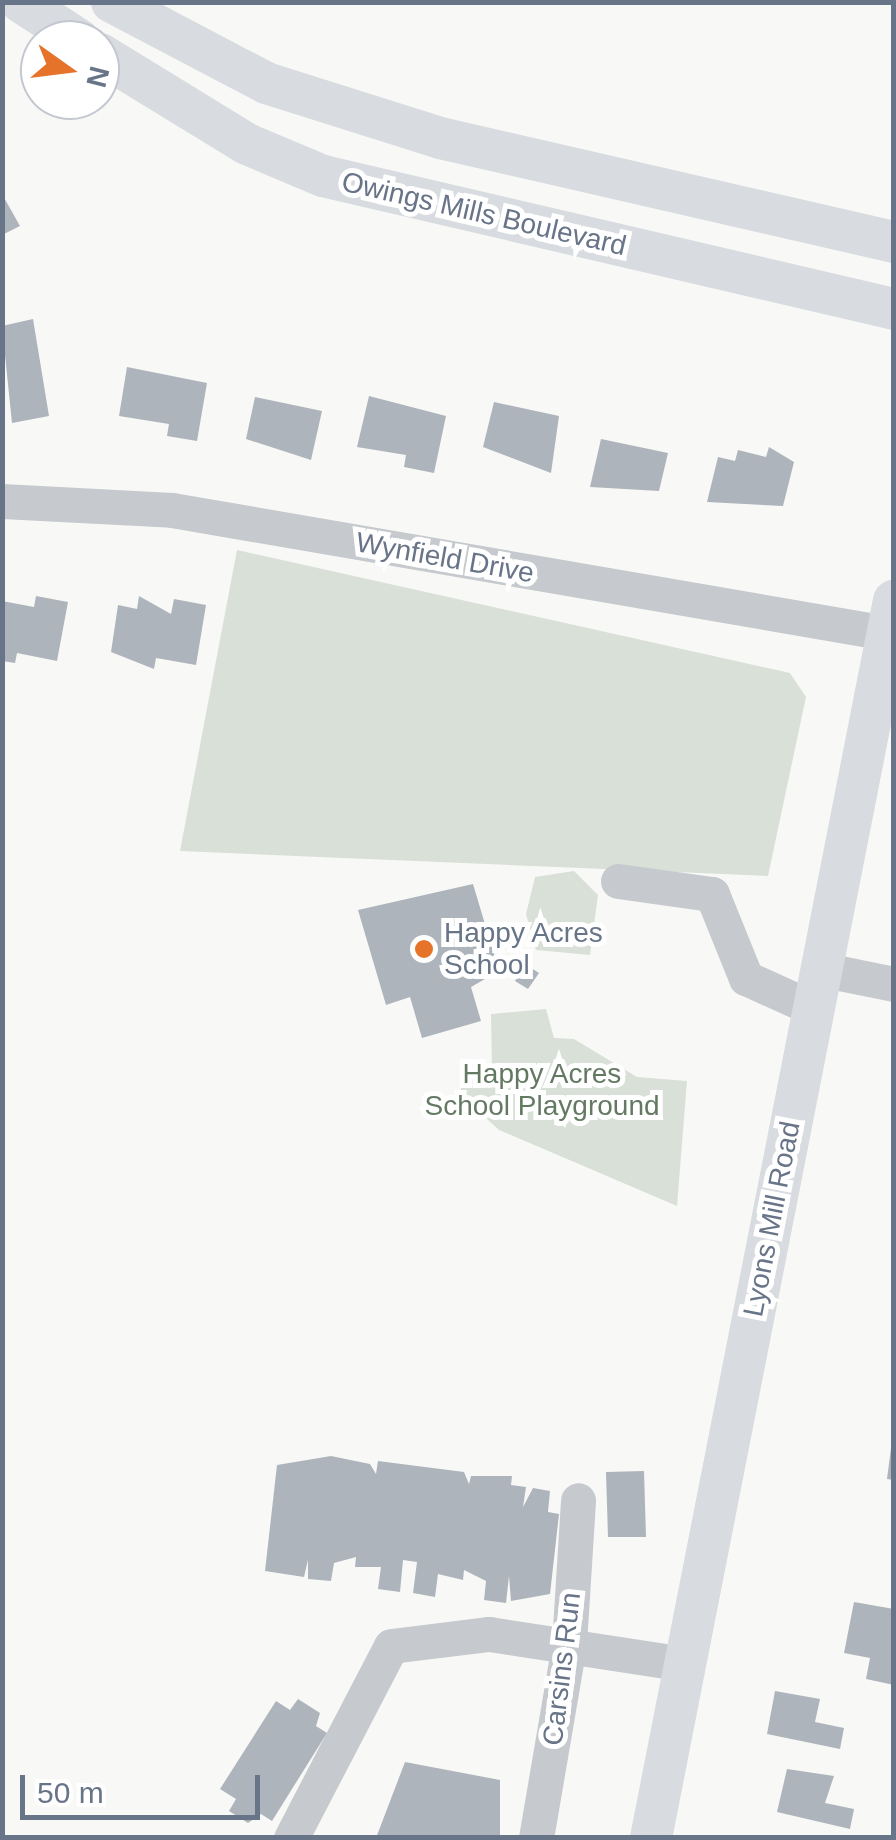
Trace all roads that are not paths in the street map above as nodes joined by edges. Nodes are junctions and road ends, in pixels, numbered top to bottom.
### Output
1 (21, 2) edge
2 (112, 2) edge
3 (48, 20) edge
4 (120, 66) edge
5 (894, 242) edge
6 (894, 309) edge
7 (2, 501) edge
8 (890, 616) edge
9 (618, 881) dead end
10 (894, 984) edge
11 (816, 988) junction
12 (578, 1500) dead end
13 (569, 1644) junction
14 (685, 1664) junction
15 (291, 1838) edge
16 (536, 1838) edge
17 (651, 1838) edge

1 - 3 main road
2 - 5 main road
4 - 6 main road, Owings Mills Boulevard
7 - 8 street, Wynfield Drive
8 - 11 main road, Lyons Mill Road
9 - 11 street
10 - 11 street
11 - 14 main road, Lyons Mill Road
12 - 13 street, Carsins Run
13 - 14 street
13 - 15 street
13 - 16 street, Carsins Run
14 - 17 main road, Lyons Mill Road

